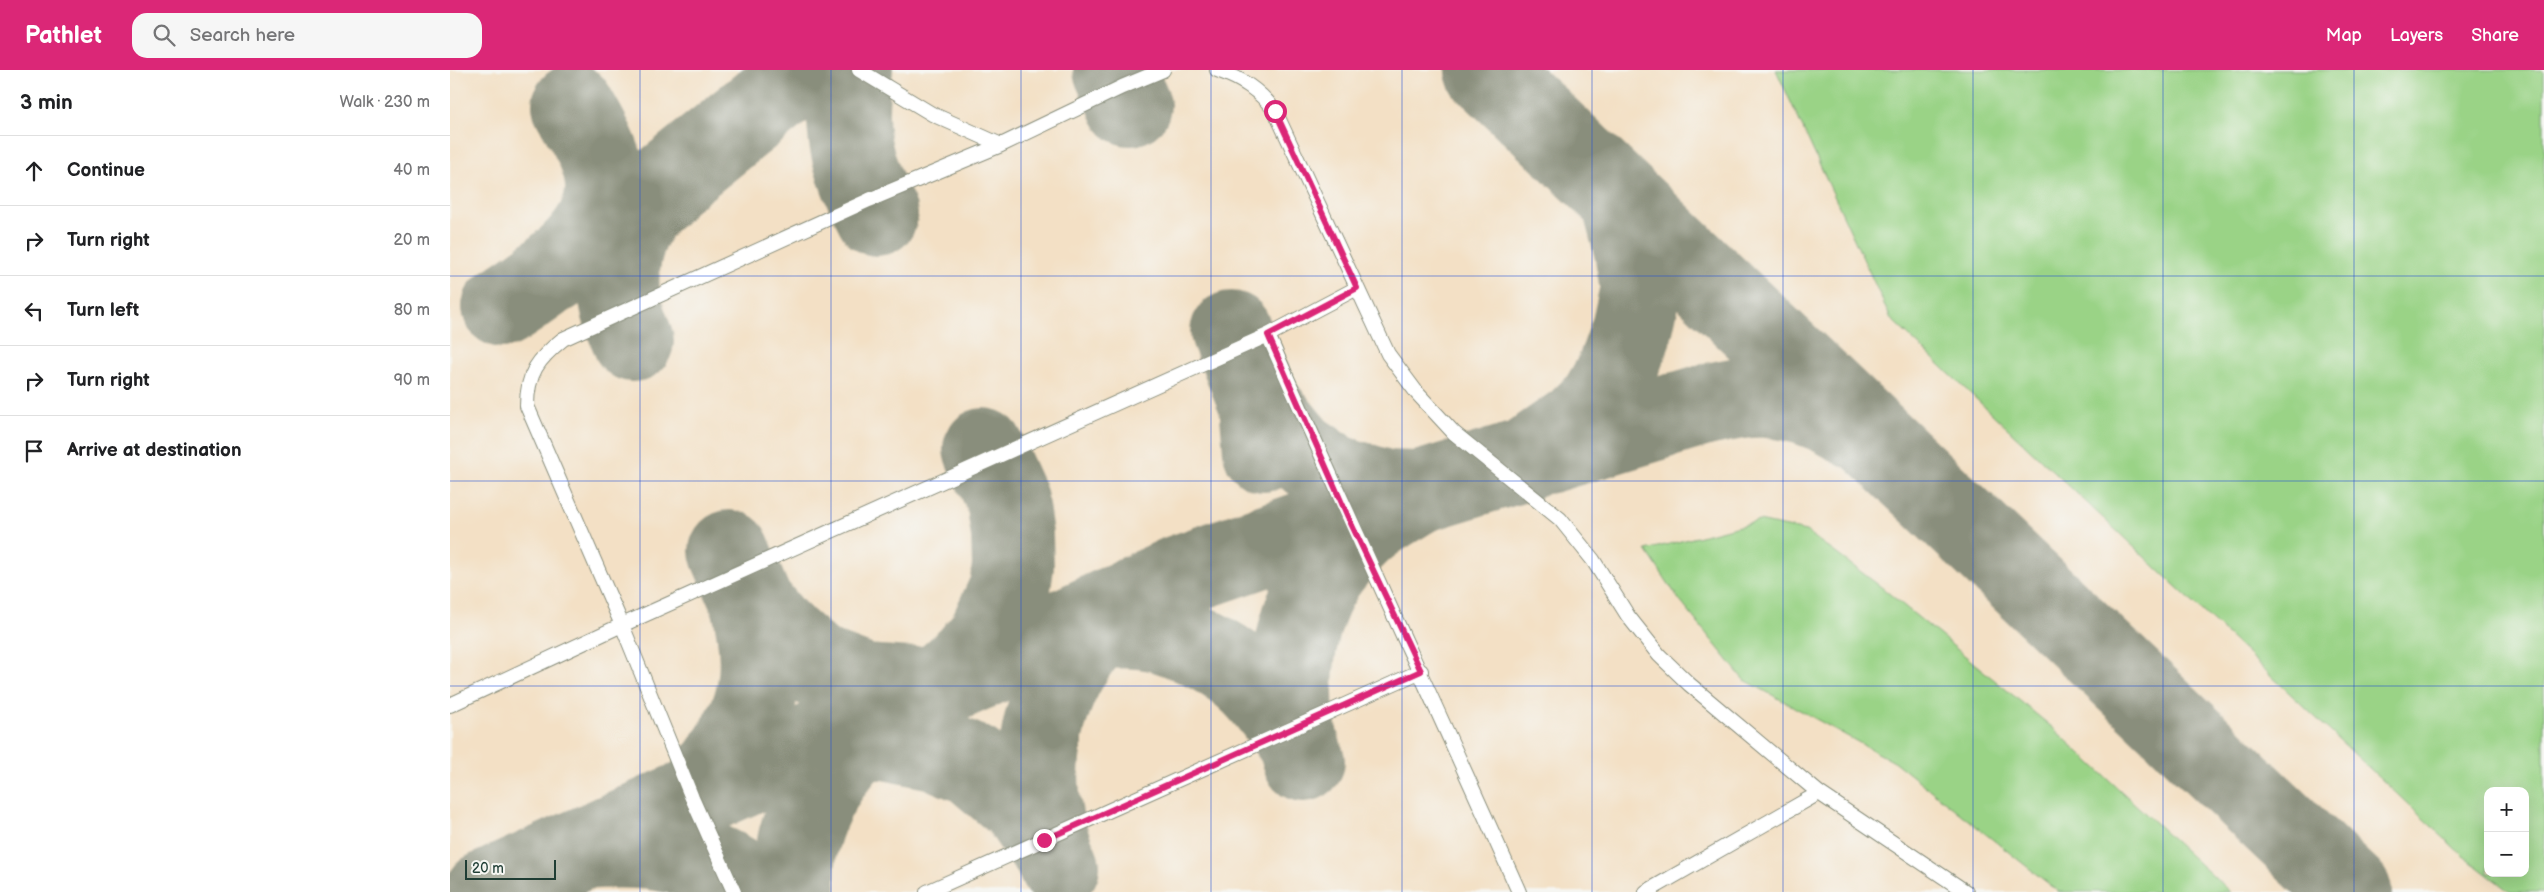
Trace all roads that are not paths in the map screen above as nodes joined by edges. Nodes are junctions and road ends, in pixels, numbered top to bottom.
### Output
1 (859, 70) edge
2 (1163, 70) edge
3 (1217, 70) edge
4 (1001, 145) junction
5 (1357, 288) junction
6 (1268, 335) junction
7 (622, 625) junction
8 (1421, 671) junction
9 (450, 705) edge
10 (1819, 793) junction
11 (734, 892) edge
12 (927, 892) edge
13 (1519, 892) edge
14 (1646, 892) edge
15 (1966, 892) edge

1 - 4 lane
2 - 4 lane
3 - 5 lane
4 - 7 lane
5 - 6 lane
5 - 10 lane
6 - 7 lane
6 - 8 lane
7 - 9 lane
7 - 11 lane
8 - 12 lane
8 - 13 lane
10 - 14 lane
10 - 15 lane

